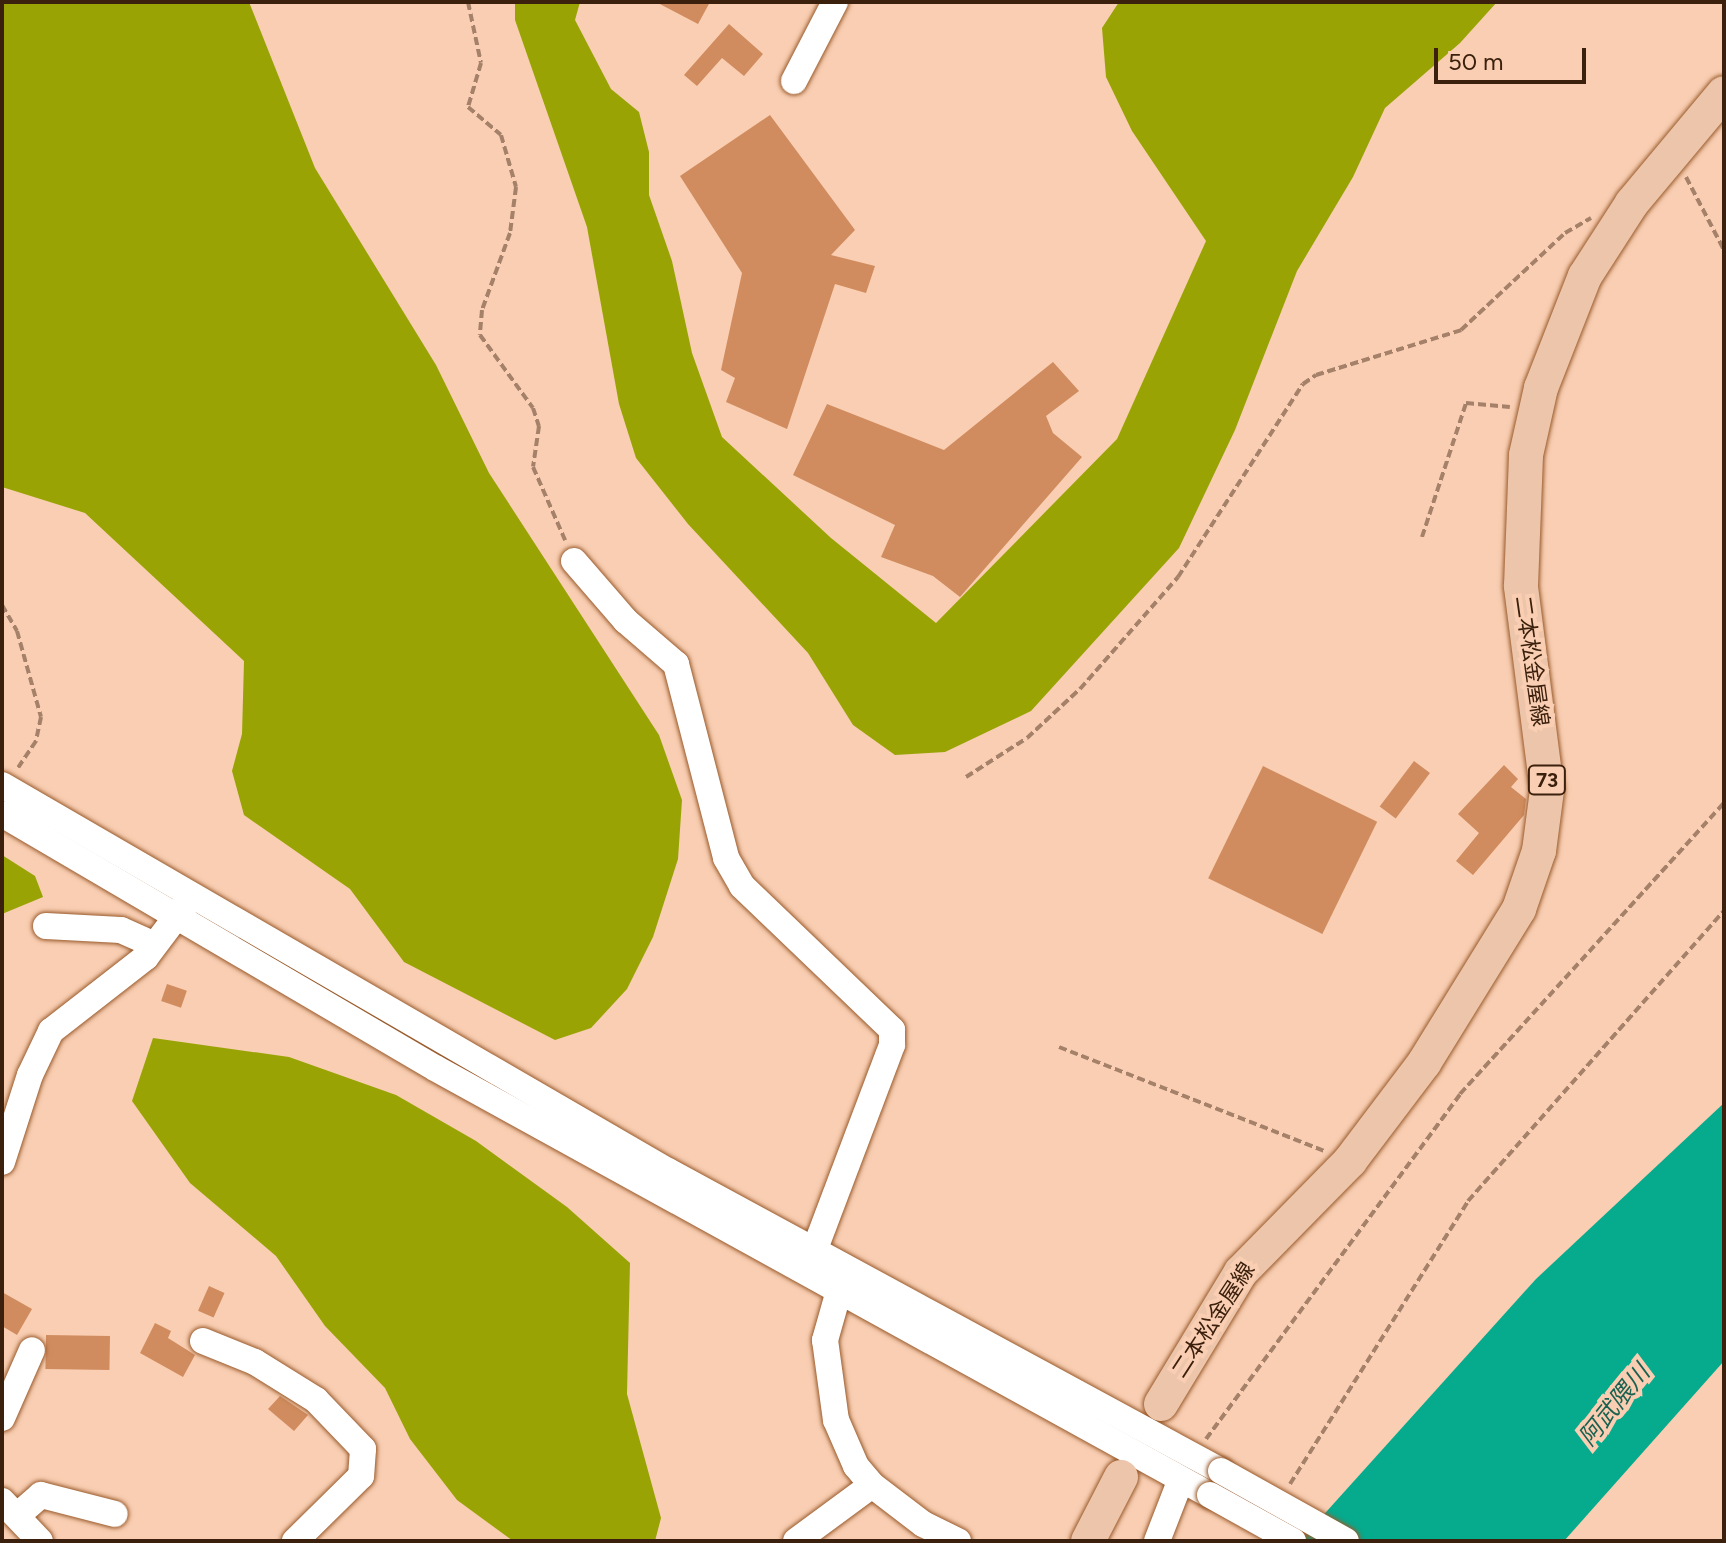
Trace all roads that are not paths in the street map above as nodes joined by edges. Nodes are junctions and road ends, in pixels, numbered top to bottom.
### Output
1 (835, 2) edge
2 (794, 81) dead end
3 (1724, 93) edge
4 (574, 561) road end
5 (4, 786) edge
6 (2, 814) edge
7 (192, 897) junction
8 (175, 918) junction
9 (46, 926) dead end
10 (154, 945) junction
11 (2, 1162) edge
12 (814, 1251) junction
13 (842, 1278) junction
14 (203, 1341) dead end
15 (32, 1350) dead end
16 (1161, 1404) dead end
17 (2, 1418) edge
18 (1121, 1477) dead end
19 (1181, 1479) junction
20 (1215, 1483) junction
21 (872, 1485) junction
22 (10, 1507) edge
23 (115, 1514) dead end
24 (40, 1541) edge
25 (295, 1541) edge
26 (796, 1541) edge
27 (958, 1541) edge
28 (1088, 1541) edge
29 (1157, 1541) edge
30 (1293, 1541) edge
31 (1346, 1541) edge

1 - 2 street
3 - 16 main road, 二本松金屋線 / 73
4 - 12 street
5 - 7 street
6 - 8 street
7 - 8 street
7 - 12 street
8 - 10 street
8 - 13 street
9 - 10 street
10 - 11 street
12 - 13 street
13 - 19 street
13 - 20 street
13 - 21 street
14 - 25 street
15 - 17 street
18 - 28 main road
19 - 20 street
19 - 29 street
20 - 30 street, bridge
20 - 31 street, bridge
21 - 26 street
21 - 27 street
22 - 23 street
22 - 24 street

